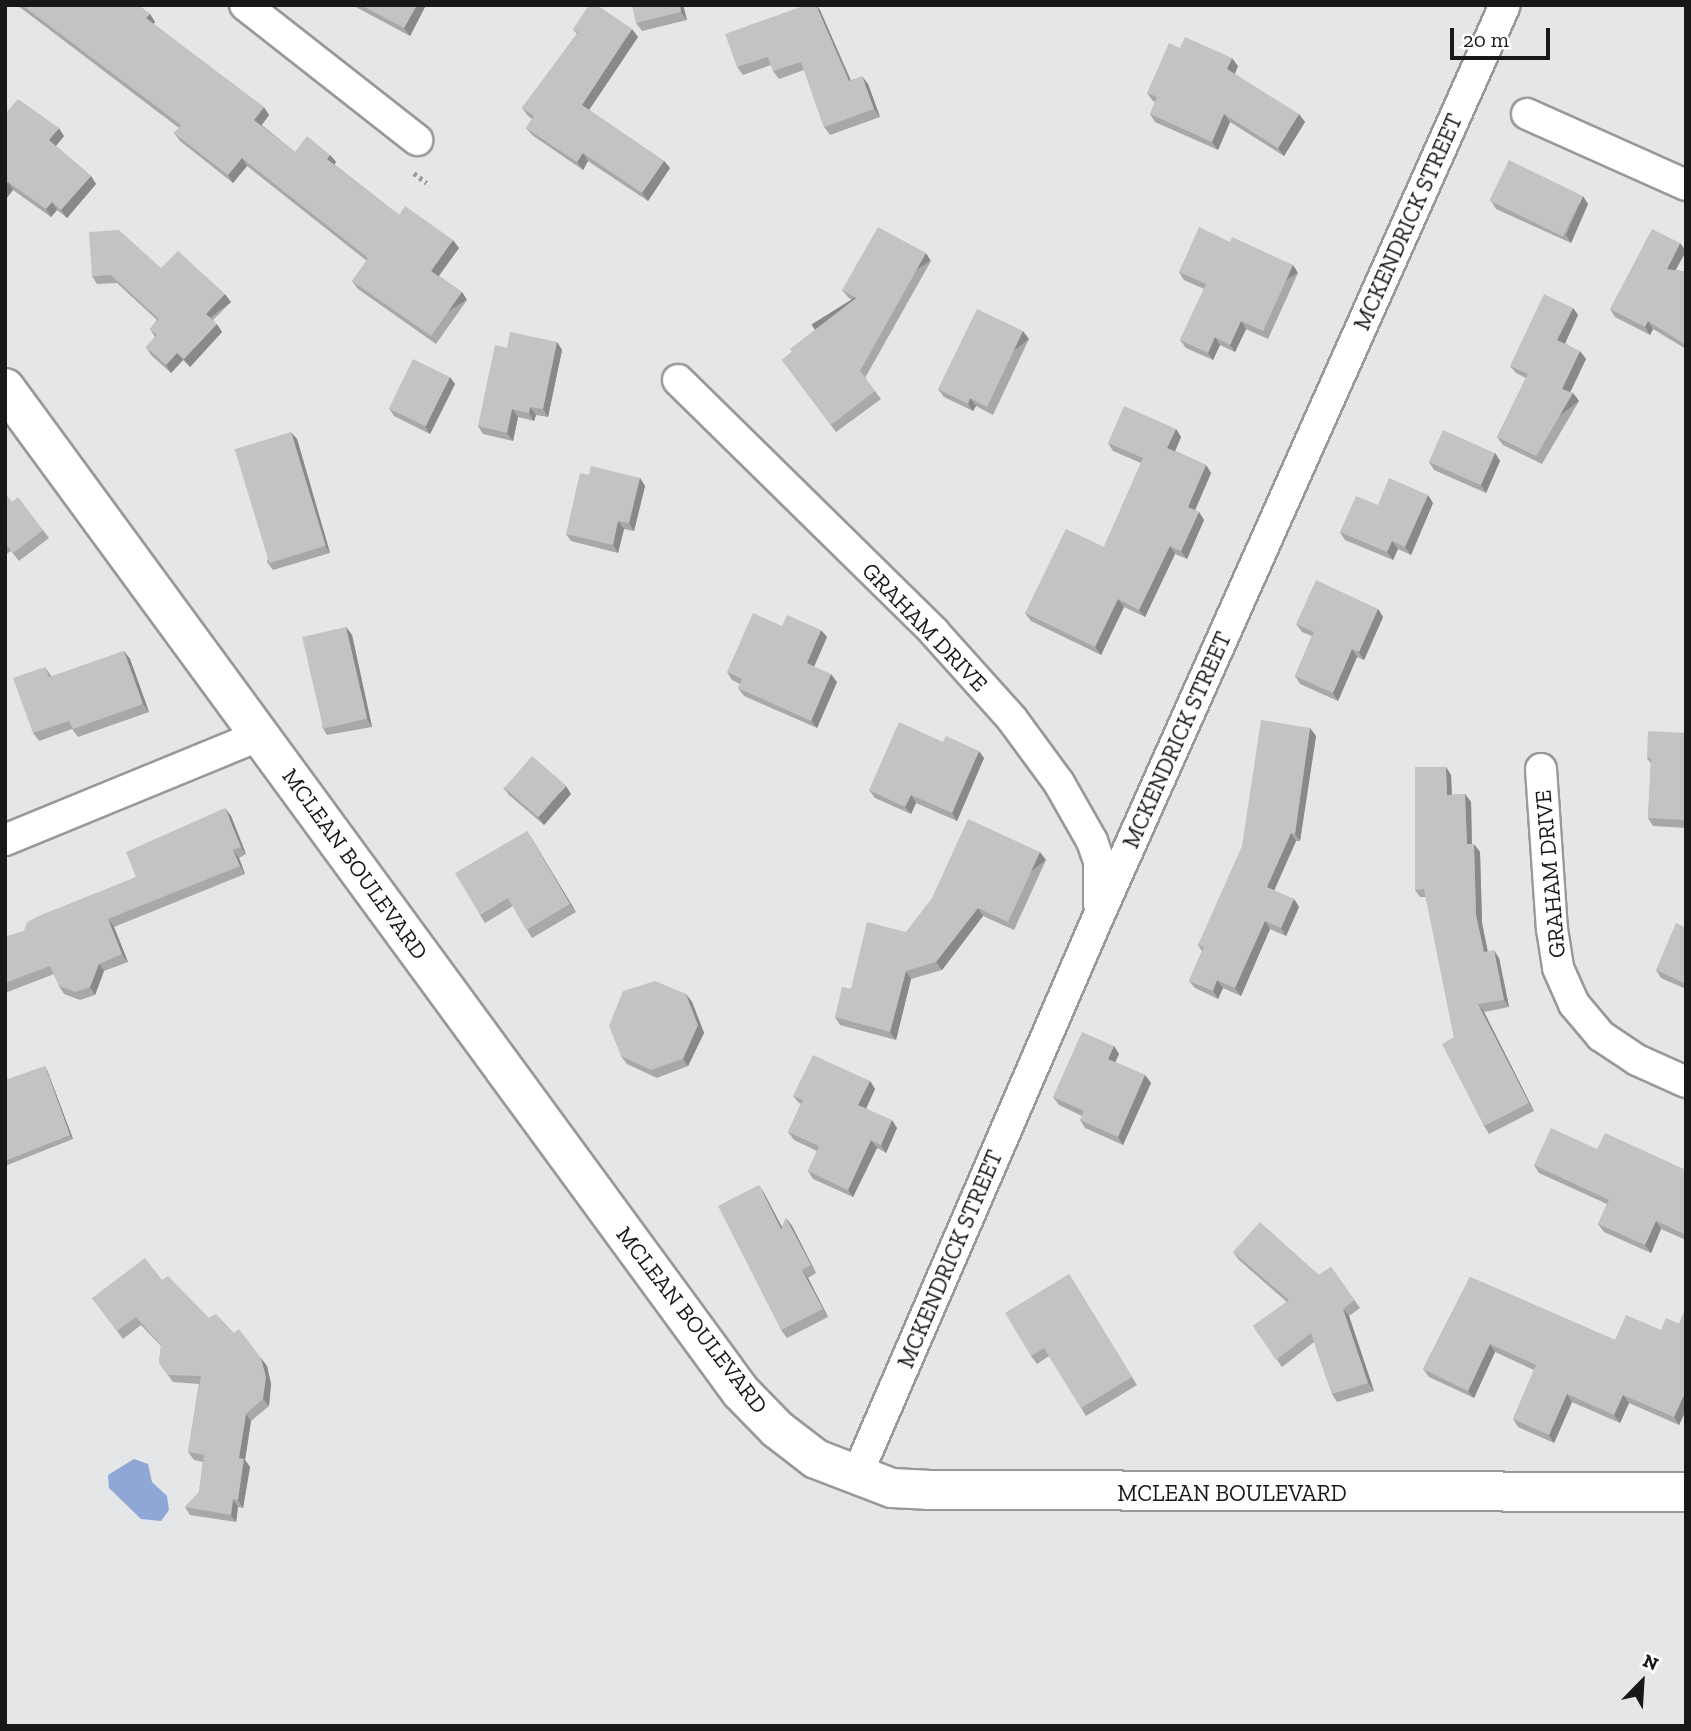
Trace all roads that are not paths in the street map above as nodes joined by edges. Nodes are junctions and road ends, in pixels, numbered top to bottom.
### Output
1 (1505, 5) edge
2 (248, 6) edge
3 (1527, 114) dead end
4 (416, 140) dead end
5 (1686, 185) edge
6 (678, 380) dead end
7 (5, 388) edge
8 (261, 735) junction
9 (1541, 769) dead end
10 (5, 840) edge
11 (1099, 915) junction
12 (1686, 1082) edge
13 (856, 1476) junction
14 (1686, 1492) edge

1 - 11 street, MCKENDRICK STREET
2 - 4 street
3 - 5 street
6 - 11 street, GRAHAM DRIVE
7 - 8 street, MCLEAN BOULEVARD
8 - 10 street
8 - 13 street, MCLEAN BOULEVARD
9 - 12 street, GRAHAM DRIVE
11 - 13 street, MCKENDRICK STREET
13 - 14 street, MCLEAN BOULEVARD

